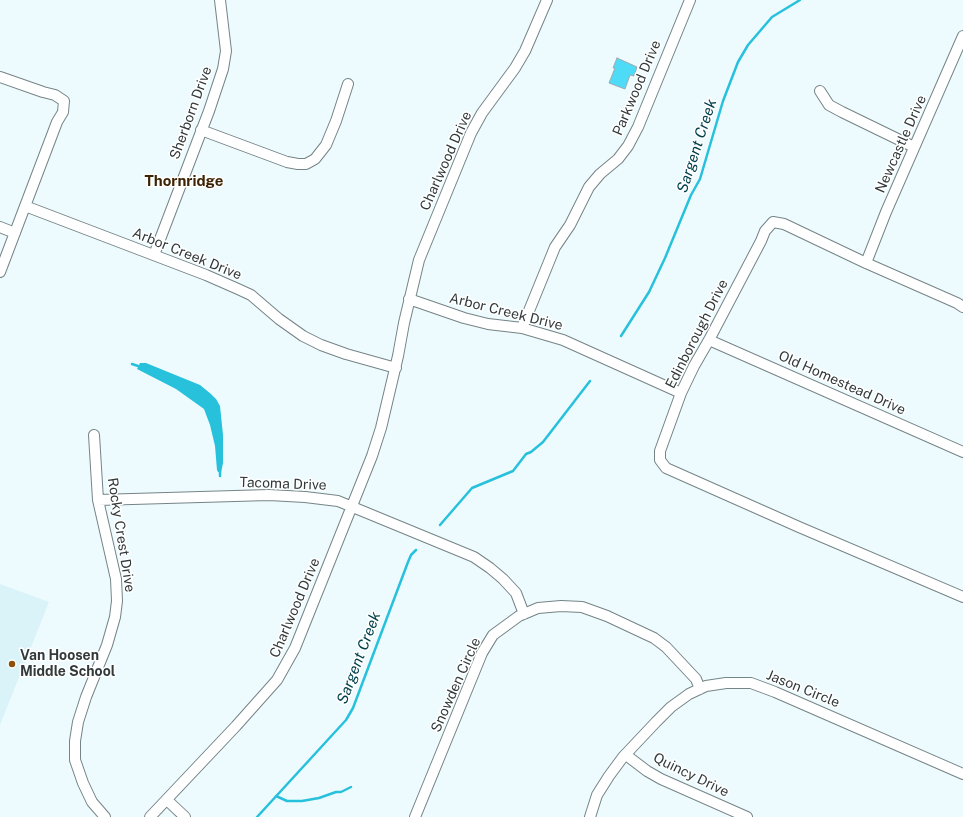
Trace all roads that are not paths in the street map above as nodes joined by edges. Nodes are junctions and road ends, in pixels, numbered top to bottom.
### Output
1 (220, 0) edge
2 (547, 0) edge
3 (690, 0) edge
4 (963, 36) edge
5 (0, 77) edge
6 (348, 84) dead end
7 (820, 91) dead end
8 (201, 130) junction
9 (914, 147) junction
10 (25, 206) junction
11 (0, 227) edge
12 (15, 232) junction
13 (154, 255) junction
14 (866, 263) junction
15 (0, 272) edge
16 (409, 298) junction
17 (963, 307) edge
18 (522, 328) junction
19 (709, 340) junction
20 (396, 368) junction
21 (681, 393) junction
22 (94, 435) dead end
23 (963, 452) edge
24 (98, 500) junction
25 (352, 506) junction
26 (963, 597) edge
27 (524, 614) junction
28 (700, 689) junction
29 (626, 755) junction
30 (963, 774) edge
31 (166, 800) junction
32 (105, 817) edge
33 (150, 817) edge
34 (184, 817) edge
35 (414, 817) edge
36 (590, 817) edge
37 (747, 817) edge

1 - 8 street, Sherborn Drive
2 - 16 street, Charlwood Drive
3 - 18 street, Parkwood Drive
4 - 9 street, Newcastle Drive
5 - 10 street
6 - 8 street
7 - 9 street
8 - 13 street, Sherborn Drive
9 - 14 street, Newcastle Drive
10 - 12 street
10 - 13 street, Arbor Creek Drive
11 - 12 street
12 - 15 street
13 - 20 street, Arbor Creek Drive
14 - 17 street, Edinborough Drive
14 - 19 street, Edinborough Drive
16 - 18 street, Arbor Creek Drive
16 - 20 street
18 - 21 street, Arbor Creek Drive
19 - 21 street, Edinborough Drive
19 - 23 street, Old Homestead Drive
20 - 25 street, Charlwood Drive
21 - 26 street, Edinborough Drive
22 - 24 street, Rocky Crest Drive
24 - 25 street, Tacoma Drive
24 - 32 street, Rocky Crest Drive
25 - 27 street, Tacoma Drive
25 - 31 street, Charlwood Drive
27 - 28 street, Snowden Circle
27 - 35 street, Snowden Circle
28 - 29 street, Jason Circle
28 - 30 street, Jason Circle
29 - 36 street, Jason Circle
29 - 37 street, Quincy Drive
31 - 33 street, Charlwood Drive
31 - 34 street

